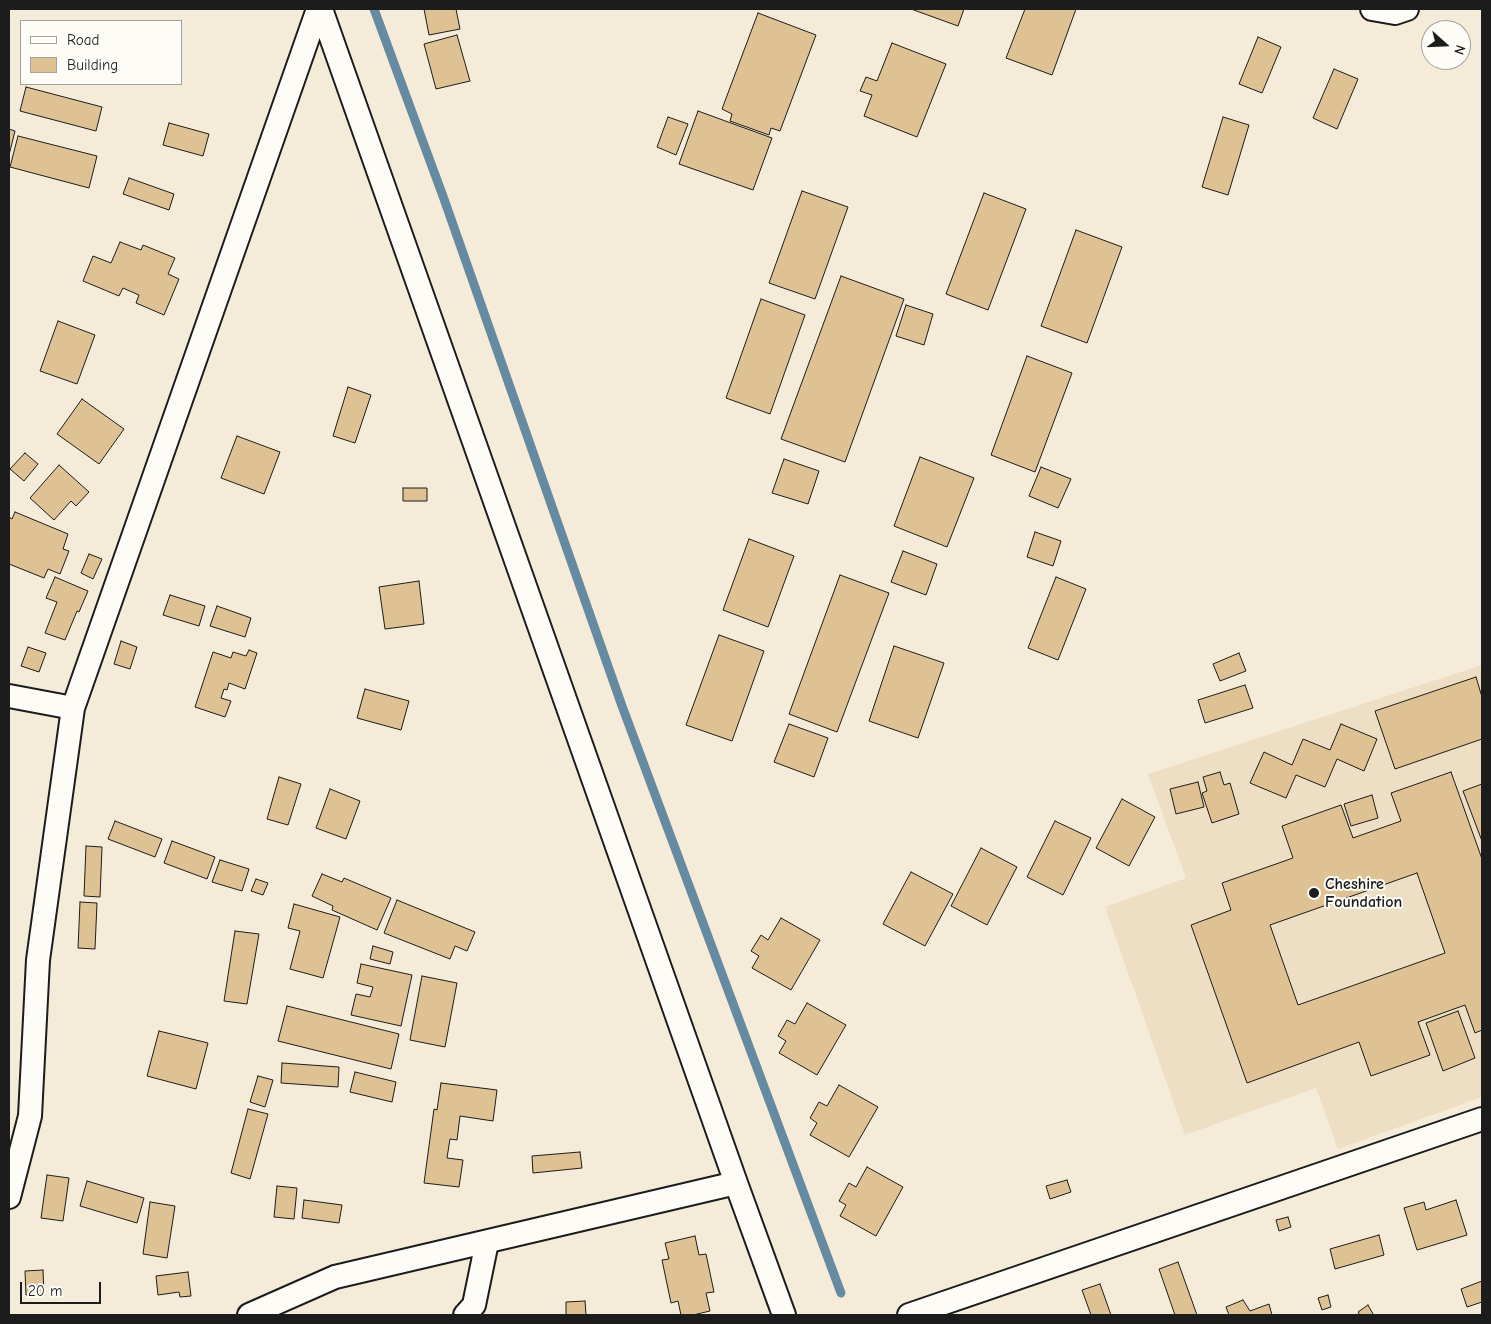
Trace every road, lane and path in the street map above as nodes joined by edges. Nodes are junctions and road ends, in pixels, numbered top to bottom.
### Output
1 (319, 9) edge
2 (1372, 9) edge
3 (1407, 9) edge
4 (9, 696) edge
5 (73, 708) junction
6 (1482, 1119) edge
7 (736, 1183) junction
8 (9, 1197) edge
9 (487, 1242) junction
10 (249, 1315) edge
11 (465, 1315) edge
12 (784, 1315) edge
13 (909, 1315) edge

1 - 5 street
1 - 7 street
2 - 3 street
4 - 5 street
5 - 8 street
6 - 13 street
7 - 9 street
7 - 12 street
9 - 10 street
9 - 11 street

